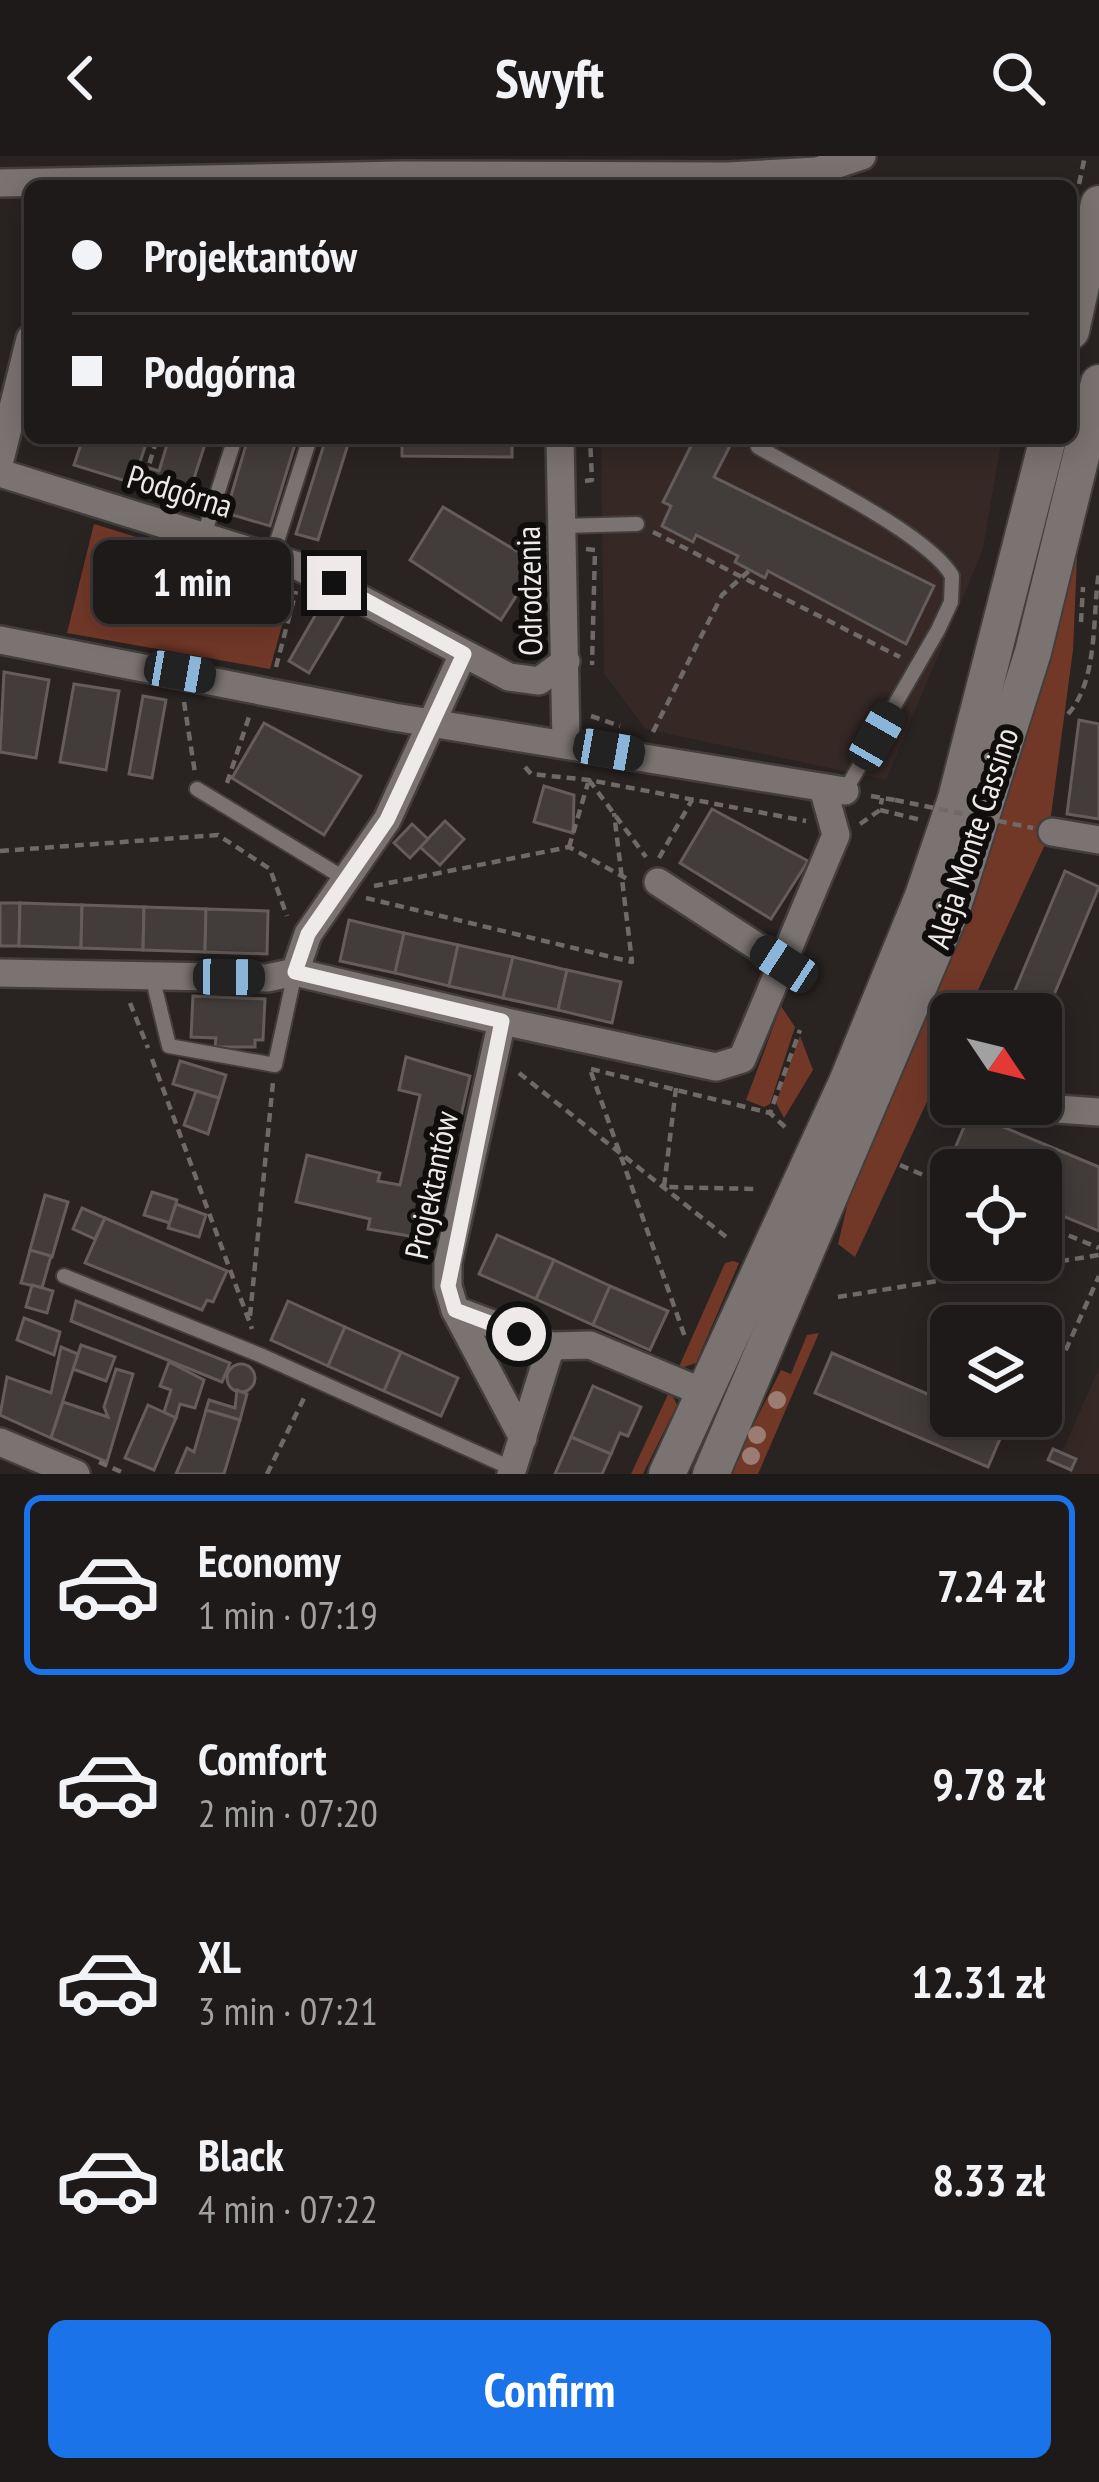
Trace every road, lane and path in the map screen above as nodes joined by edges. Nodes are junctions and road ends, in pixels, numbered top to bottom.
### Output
1 (862, 156) edge
2 (738, 180) edge
3 (1099, 206) edge
4 (1077, 305) edge
5 (24, 363) edge
6 (1099, 383) edge
7 (155, 444) edge
8 (233, 444) edge
9 (308, 444) edge
10 (561, 444) edge
11 (590, 444) edge
12 (1046, 444) edge
13 (758, 447) dead end
14 (0, 460) edge
15 (0, 473) edge
16 (138, 503) dead end
17 (638, 524) joint
18 (571, 525) junction
19 (204, 536) junction
20 (272, 557) junction
21 (302, 568) junction
22 (750, 570) dead end
23 (1099, 571) edge
24 (739, 580) junction
25 (0, 640) edge
26 (464, 654) junction
27 (574, 664) junction
28 (918, 665) junction
29 (180, 672) junction
30 (265, 688) junction
31 (582, 709) dead end
32 (1068, 714) dead end
33 (431, 723) junction
34 (622, 727) dead end
35 (638, 733) dead end
36 (650, 737) junction
37 (659, 740) dead end
38 (566, 743) junction
39 (522, 762) dead end
40 (589, 780) junction
41 (197, 789) joint
42 (834, 789) junction
43 (692, 800) junction
44 (222, 804) junction
45 (880, 809) junction
46 (614, 813) junction
47 (934, 824) dead end
48 (1043, 830) joint
49 (836, 835) junction
50 (1099, 840) edge
51 (569, 847) junction
52 (0, 850) edge
53 (624, 881) junction
54 (658, 882) dead end
55 (343, 886) junction
56 (306, 938) junction
57 (784, 964) junction
58 (295, 972) junction
59 (0, 973) edge
60 (119, 975) junction
61 (152, 976) junction
62 (502, 1021) junction
63 (800, 1030) dead end
64 (496, 1054) junction
65 (275, 1065) junction
66 (591, 1072) dead end
67 (676, 1088) dead end
68 (1062, 1109) edge
69 (1099, 1112) edge
70 (785, 1126) dead end
71 (622, 1154) junction
72 (900, 1166) dead end
73 (930, 1178) edge
74 (664, 1187) junction
75 (757, 1190) dead end
76 (1062, 1234) edge
77 (730, 1240) dead end
78 (1099, 1251) edge
79 (64, 1276) dead end
80 (1099, 1276) edge
81 (838, 1297) dead end
82 (455, 1310) junction
83 (250, 1320) junction
84 (685, 1336) dead end
85 (551, 1346) junction
86 (260, 1354) junction
87 (1062, 1358) edge
88 (314, 1378) junction
89 (706, 1394) junction
90 (523, 1438) junction
91 (0, 1442) edge
92 (512, 1472) edge
93 (76, 1474) edge
94 (267, 1474) edge
95 (668, 1474) edge
96 (711, 1474) edge

1 - 2 street
3 - 4 street
5 - 14 street
6 - 96 street, Aleja Monte Cassino
7 - 16 path
8 - 19 lane
9 - 20 lane
10 - 18 street, Odrodzenia
11 - 18 path
12 - 89 street, Aleja Monte Cassino
13 - 28 lane
15 - 19 street, Podgórna
17 - 18 lane
17 - 24 path
18 - 27 street, Odrodzenia
18 - 27 path
19 - 20 street, Podgórna
20 - 21 street, Podgórna
21 - 26 street, Podgórna
21 - 30 path
22 - 24 path
23 - 32 path
24 - 28 path
24 - 36 path
25 - 29 street
26 - 27 street, Podgórna
26 - 33 street
27 - 38 street, Odrodzenia
28 - 42 lane
29 - 30 street
29 - 41 path
30 - 33 street
30 - 44 path
31 - 34 path
33 - 38 street
33 - 55 street
35 - 36 path
36 - 37 path
38 - 42 street
39 - 40 path
40 - 43 path
40 - 46 path
40 - 51 path
41 - 44 lane
42 - 49 street
43 - 46 path
43 - 49 path
44 - 55 lane
45 - 47 path
45 - 48 path, bridge
45 - 49 path
46 - 53 path
48 - 50 street
49 - 57 street
51 - 53 path
51 - 55 path
52 - 56 path
53 - 55 path
54 - 57 street
55 - 56 street
56 - 58 street
57 - 62 street
58 - 61 street
58 - 62 street
58 - 65 lane
59 - 60 street
60 - 61 street
60 - 83 path
61 - 65 lane
62 - 64 street, Projektantów
63 - 70 path
64 - 71 path
64 - 82 street, Projektantów
65 - 83 path
66 - 71 path
67 - 74 path
68 - 69 street
71 - 74 path
71 - 84 path
72 - 73 path
74 - 75 path
74 - 77 path
76 - 78 path
78 - 81 path
79 - 86 lane
80 - 87 path
82 - 85 street
82 - 90 street
83 - 86 path
85 - 89 street
85 - 90 street
86 - 88 lane
88 - 92 lane
88 - 94 path
89 - 95 street, Aleja Monte Cassino
90 - 92 street
91 - 93 street

